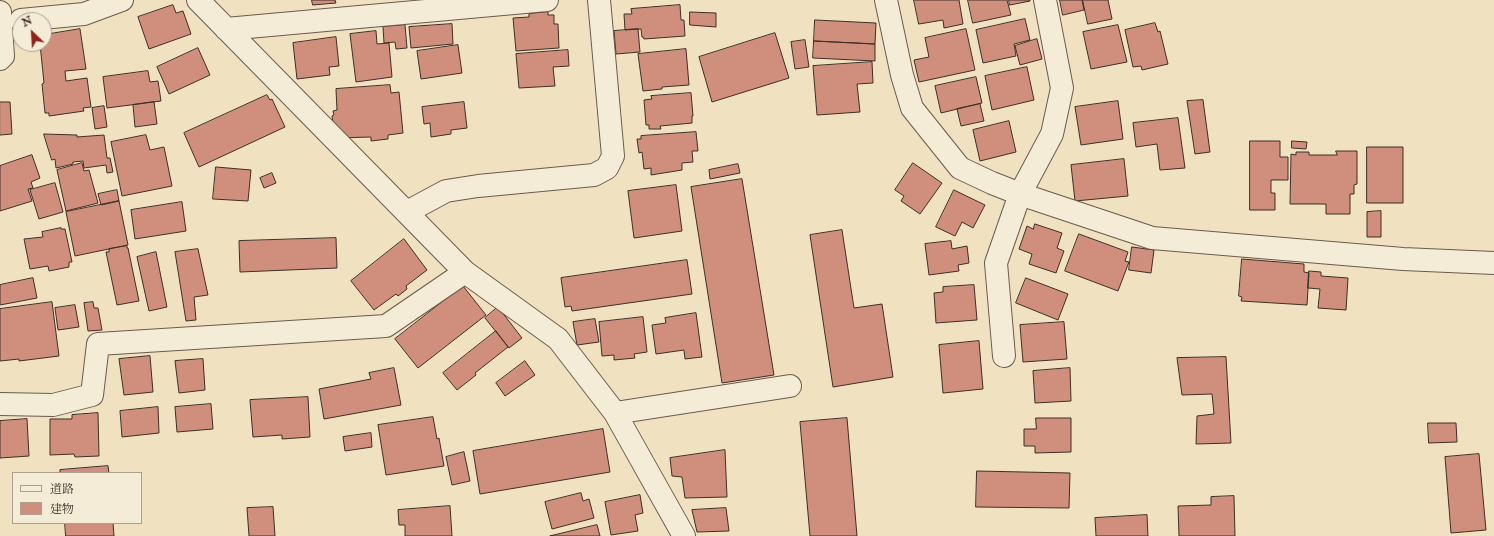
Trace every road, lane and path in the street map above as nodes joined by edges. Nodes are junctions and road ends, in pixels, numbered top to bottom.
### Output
1 (122, 0) edge
2 (198, 0) edge
3 (547, 0) edge
4 (598, 0) edge
5 (886, 0) edge
6 (1045, 0) edge
7 (10, 19) edge
8 (226, 29) junction
9 (0, 59) edge
10 (1020, 194) junction
11 (407, 212) junction
12 (1494, 263) edge
13 (465, 272) junction
14 (1004, 356) dead end
15 (790, 386) dead end
16 (0, 404) edge
17 (616, 413) junction
18 (684, 536) edge

1 - 7 street
2 - 8 street
3 - 8 street
4 - 11 street
5 - 10 street
6 - 10 street
7 - 9 street
8 - 11 street
10 - 12 street
10 - 14 street
11 - 13 street
13 - 16 street
13 - 17 street
15 - 17 street
17 - 18 street

